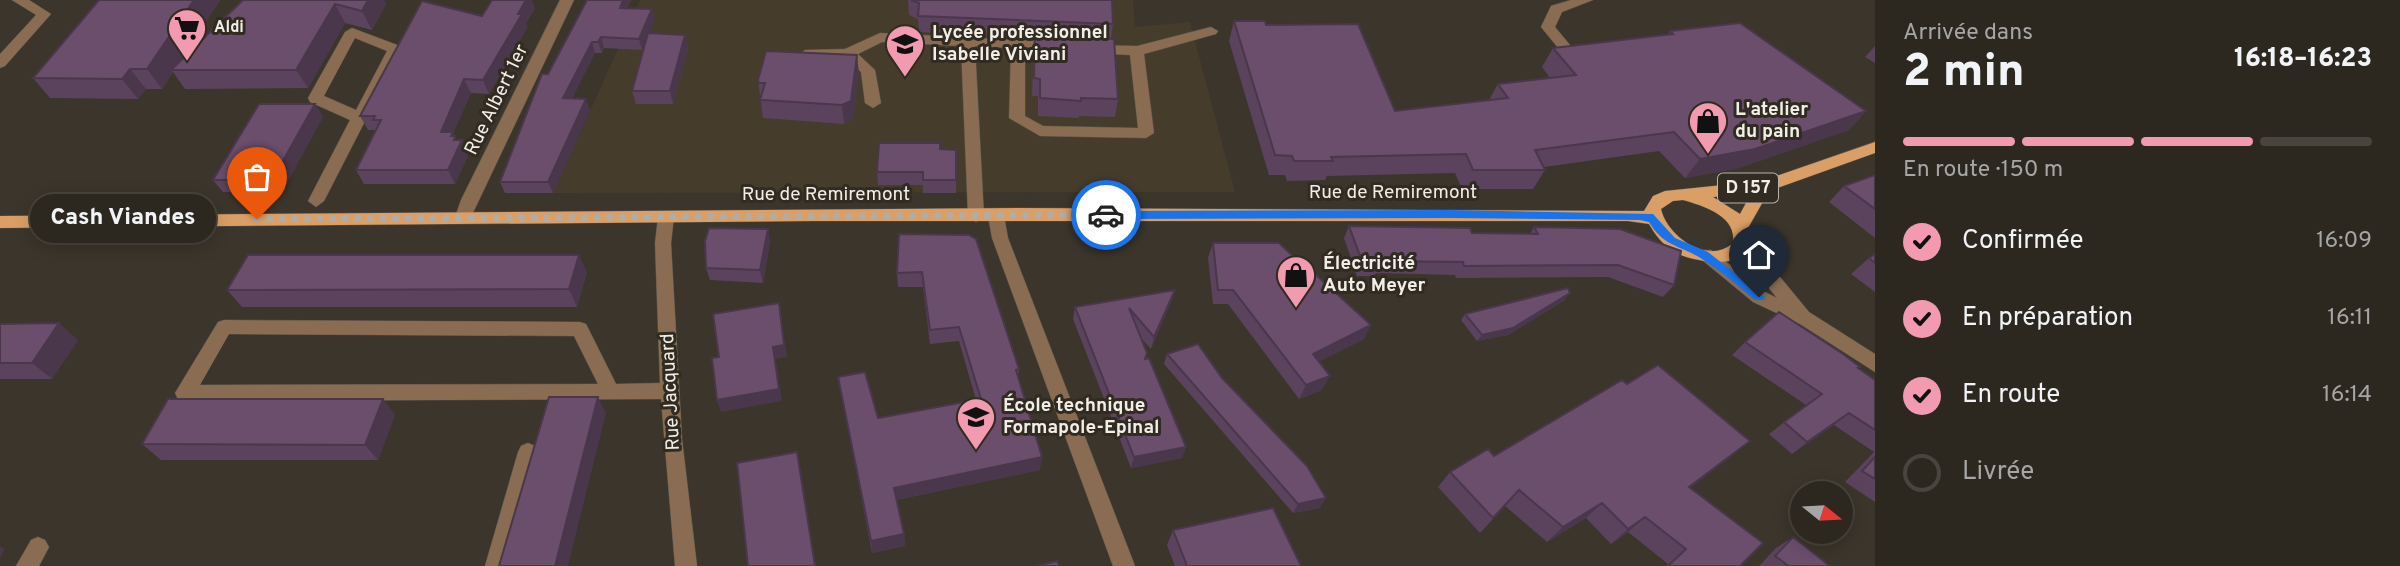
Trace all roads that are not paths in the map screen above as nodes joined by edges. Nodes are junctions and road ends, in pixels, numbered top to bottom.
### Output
1 (19, 0) edge
2 (567, 0) edge
3 (1586, 0) edge
4 (1211, 31) dead end
5 (968, 41) junction
6 (1018, 44) junction
7 (1137, 51) junction
8 (848, 53) junction
9 (794, 55) edge
10 (1573, 57) edge
11 (0, 63) edge
12 (873, 103) dead end
13 (359, 118) junction
14 (1875, 147) edge
15 (1763, 187) junction
16 (1687, 195) junction
17 (316, 201) dead end
18 (975, 216) junction
19 (996, 216) junction
20 (463, 217) junction
21 (666, 218) junction
22 (1653, 218) junction
23 (0, 222) edge
24 (1741, 235) junction
25 (1704, 255) junction
26 (1806, 319) junction
27 (1875, 364) edge
28 (611, 391) junction
29 (670, 391) junction
30 (528, 452) dead end
31 (38, 547) dead end
32 (27, 566) edge
33 (496, 566) edge
34 (686, 566) edge
35 (1124, 566) edge

1 - 11 street
2 - 20 street, Rue Albert 1er
3 - 10 street
4 - 7 street
5 - 6 street
5 - 8 street
5 - 18 street
6 - 7 street
6 - 7 street
8 - 9 street
8 - 12 street
13 - 13 street
13 - 17 street
14 - 15 main road, D 157
15 - 16 main road, D 157
15 - 24 main road, D 157
16 - 22 main road
16 - 24 main road
18 - 19 main road, Rue de Remiremont
18 - 21 main road, Rue de Remiremont
19 - 22 main road, Rue de Remiremont
19 - 35 street
20 - 21 main road, Rue de Remiremont
20 - 23 main road, Rue de Remiremont
21 - 29 street, Rue Jacquard
22 - 25 main road
24 - 25 main road
24 - 26 street
25 - 26 street
26 - 27 street
28 - 28 street
28 - 29 street
29 - 34 street, Rue Jacquard
30 - 33 street
31 - 32 street

